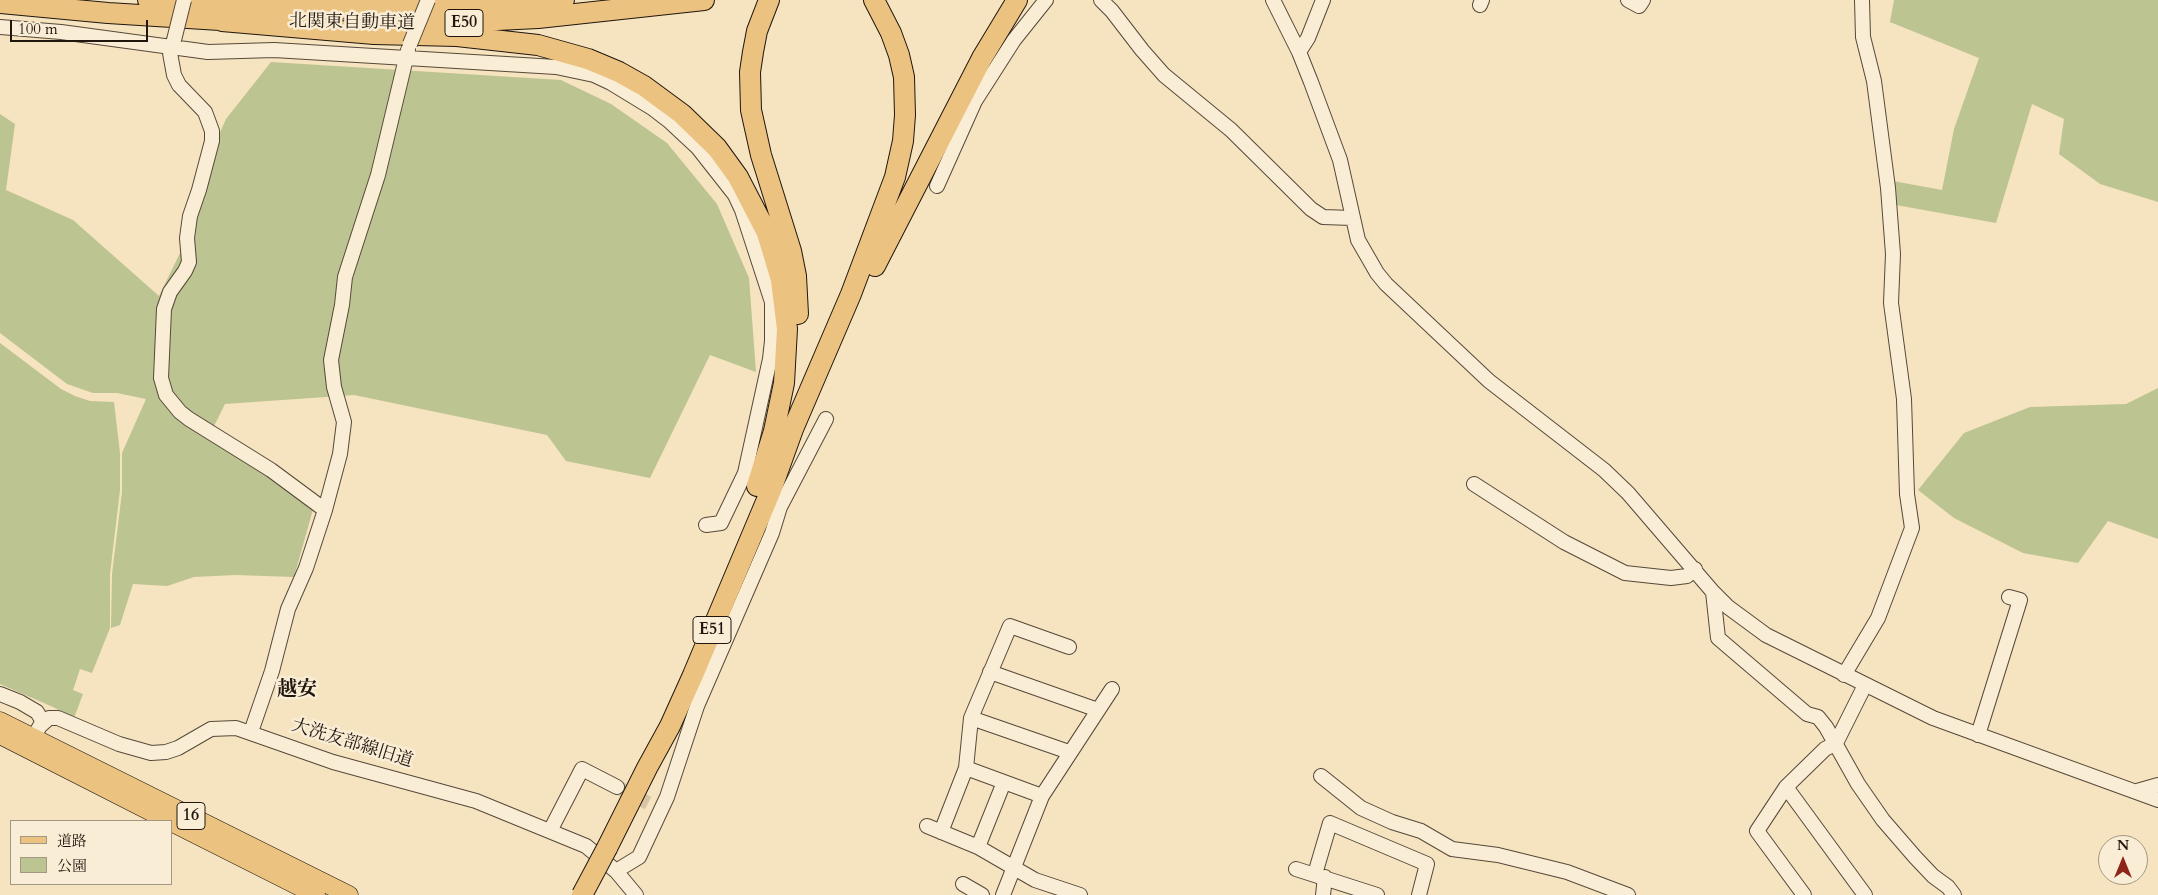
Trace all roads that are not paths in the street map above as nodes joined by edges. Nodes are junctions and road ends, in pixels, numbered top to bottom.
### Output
1 (148, 0) edge
2 (184, 0) edge
3 (428, 0) edge
4 (564, 0) edge
5 (704, 0) edge
6 (874, 0) edge
7 (1017, 0) edge
8 (1046, 0) edge
9 (1101, 0) edge
10 (1273, 0) edge
11 (1323, 0) edge
12 (1628, 0) edge
13 (1643, 0) edge
14 (1862, 0) edge
15 (0, 3) edge
16 (767, 6) edge
17 (222, 21) junction
18 (0, 27) edge
19 (173, 44) junction
20 (407, 51) junction
21 (1299, 52) junction
22 (937, 186) dead end
23 (1352, 218) junction
24 (826, 419) dead end
25 (1474, 484) dead end
26 (764, 488) junction
27 (325, 510) junction
28 (706, 525) dead end
29 (1695, 569) junction
30 (1713, 592) junction
31 (2009, 596) dead end
32 (1069, 647) dead end
33 (990, 672) junction
34 (1844, 675) junction
35 (1865, 685) junction
36 (1112, 689) dead end
37 (0, 694) edge
38 (1098, 710) junction
39 (971, 718) junction
40 (0, 721) edge
41 (43, 722) junction
42 (250, 732) junction
43 (0, 735) edge
44 (1978, 735) junction
45 (30, 743) junction
46 (1836, 743) junction
47 (1069, 752) junction
48 (966, 768) junction
49 (1320, 776) dead end
50 (1004, 782) junction
51 (2158, 785) edge
52 (617, 787) tunnel mouth
53 (1786, 787) junction
54 (2137, 791) junction
55 (1042, 796) junction
56 (2158, 800) edge
57 (166, 820) edge
58 (172, 823) edge
59 (926, 826) dead end
60 (550, 831) junction
61 (941, 832) junction
62 (978, 847) junction
63 (1014, 866) junction
64 (1296, 868) dead end
65 (616, 871) junction
66 (1320, 876) junction
67 (963, 884) dead end
68 (316, 895) edge
69 (349, 895) edge
70 (582, 895) edge
71 (636, 895) edge
72 (982, 895) edge
73 (1003, 895) edge
74 (1080, 895) edge
75 (1323, 895) edge
76 (1375, 895) edge
77 (1419, 895) edge
78 (1628, 895) edge
79 (1804, 895) edge
80 (1865, 895) edge
81 (1954, 895) edge

1 - 4 highway, 北関東自動車道 / E50
2 - 19 street, bridge
3 - 20 street, bridge
5 - 17 highway, 北関東自動車道 / E50
6 - 26 highway
7 - 26 highway
8 - 22 street
9 - 23 street
10 - 21 street
11 - 21 street
12 - 13 street
14 - 34 street
15 - 17 highway, 北関東自動車道 / E50
16 - 26 highway
17 - 26 highway
18 - 19 street
19 - 20 street
19 - 27 street
20 - 27 street
20 - 28 street
21 - 23 street
23 - 29 street
24 - 65 street
25 - 29 street
26 - 70 highway, E51, bridge
27 - 42 street
29 - 30 street
30 - 34 street
30 - 46 street
31 - 44 street
32 - 33 street
33 - 38 street
33 - 39 street
34 - 35 street
35 - 44 street
35 - 46 street
36 - 38 street
37 - 41 street
38 - 47 street
39 - 47 street
39 - 48 street
40 - 45 main road, 16
41 - 42 street, 大洗友部線旧道
41 - 45 street
42 - 60 street, 大洗友部線旧道
43 - 45 main road, 16
44 - 54 street
45 - 57 main road, 16
45 - 69 main road, 16
46 - 53 street
46 - 81 street
47 - 55 street
48 - 50 street
48 - 61 street
49 - 78 street
50 - 55 street
50 - 62 street
51 - 54 street
52 - 60 street
53 - 79 street
53 - 80 street
54 - 56 street
55 - 63 street
58 - 68 main road, 16
59 - 61 street
60 - 65 street, 大洗友部線旧道
61 - 62 street
62 - 63 street
63 - 73 street
63 - 74 street
64 - 66 street
65 - 71 street, 大洗友部線旧道
66 - 75 street
66 - 76 street
66 - 77 street
67 - 72 street

